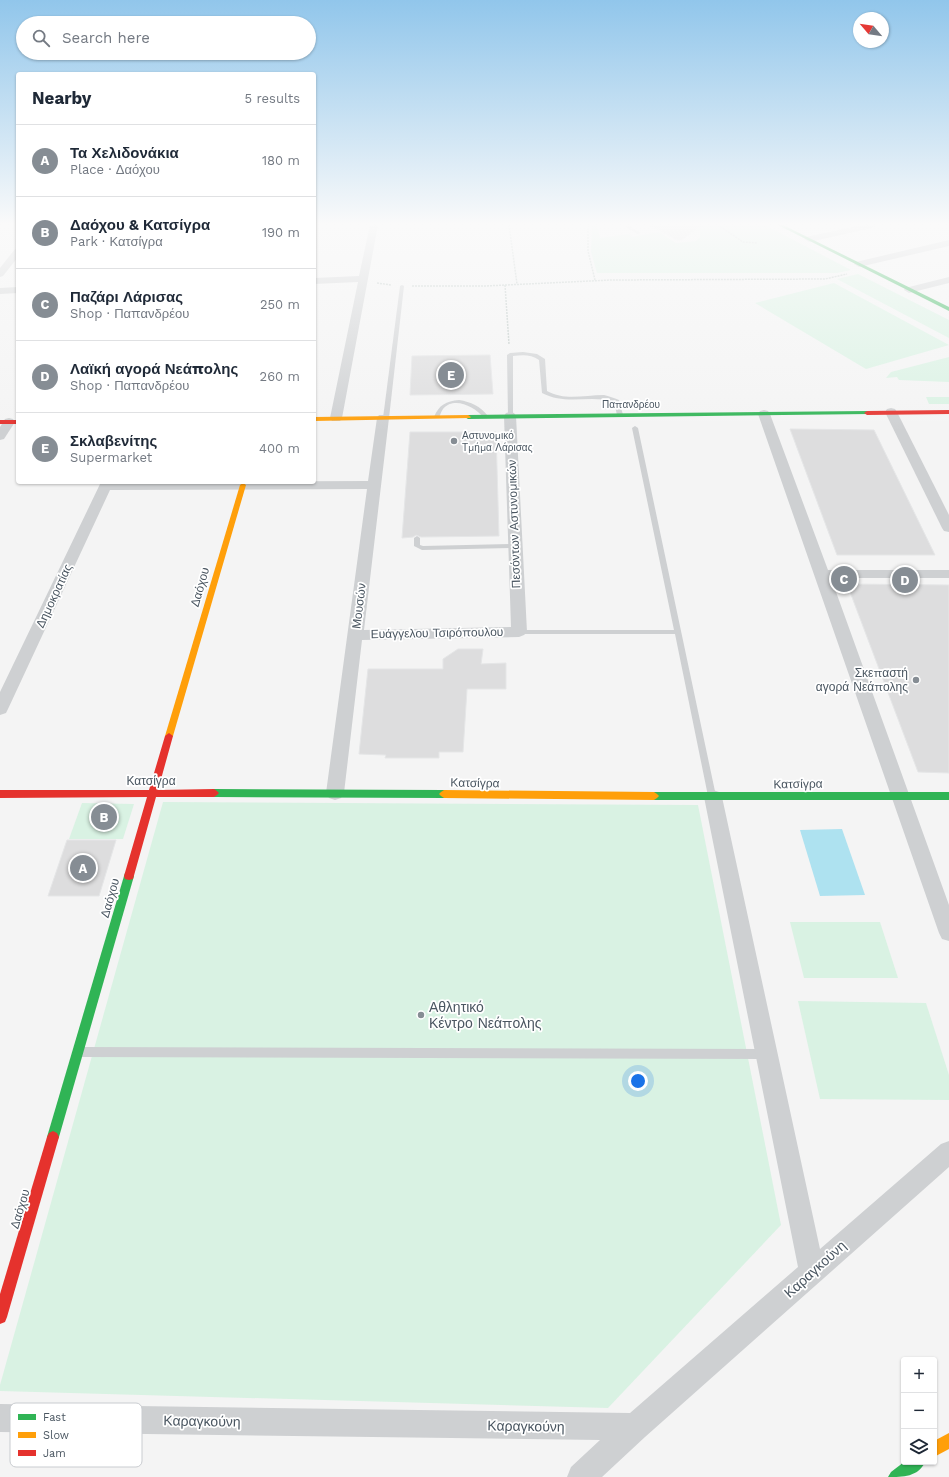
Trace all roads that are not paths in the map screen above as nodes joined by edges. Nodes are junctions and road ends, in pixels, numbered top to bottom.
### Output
1 (359, 294) edge
2 (401, 294) edge
3 (918, 294) edge
4 (949, 309) edge
5 (891, 412) junction
6 (949, 412) edge
7 (764, 414) junction
8 (620, 415) junction
9 (485, 416) junction
10 (510, 416) junction
11 (437, 417) junction
12 (336, 418) junction
13 (385, 418) junction
14 (316, 419) edge
15 (9, 422) edge
16 (635, 428) dead end
17 (0, 436) edge
18 (106, 484) edge
19 (243, 485) junction
20 (374, 485) junction
21 (949, 528) edge
22 (417, 538) dead end
23 (515, 546) junction
24 (822, 574) junction
25 (949, 574) edge
26 (519, 632) junction
27 (678, 632) junction
28 (355, 634) junction
29 (0, 709) edge
30 (152, 793) junction
31 (335, 793) junction
32 (0, 794) edge
33 (899, 795) junction
34 (949, 796) edge
35 (713, 797) junction
36 (949, 933) edge
37 (79, 1052) junction
38 (766, 1054) junction
39 (949, 1152) edge
40 (812, 1272) junction
41 (0, 1317) edge
42 (0, 1418) edge
43 (10, 1418) edge
44 (142, 1420) edge
45 (635, 1427) junction
46 (949, 1440) edge
47 (937, 1448) edge
48 (913, 1465) edge
49 (581, 1477) edge
50 (896, 1477) edge

1 - 12 street
2 - 13 lane
3 - 4 main road
5 - 6 main road, Παπανδρέου
5 - 7 main road, Παπανδρέου
5 - 21 street
7 - 8 main road, Παπανδρέου
7 - 24 street
8 - 10 main road, Παπανδρέου
8 - 10 lane
9 - 10 main road, Παπανδρέου
9 - 11 main road, Παπανδρέου
9 - 11 lane
10 - 23 street, Πεσόντων Αστυνομικών
11 - 13 main road, Παπανδρέου
12 - 13 main road, Παπανδρέου
12 - 14 main road, Παπανδρέου
13 - 20 street, Μουσών
15 - 17 street
16 - 27 lane
18 - 19 street
18 - 29 street, Δημοκρατίας
19 - 20 street
19 - 30 main road, Δαόχου
20 - 28 street, Μουσών
22 - 23 lane
23 - 26 street, Πεσόντων Αστυνομικών
24 - 25 street
24 - 33 street
26 - 27 lane
26 - 28 street, Ευάγγελου Τσιρόπουλου
27 - 35 lane
28 - 31 street, Μουσών
30 - 31 main road, Κατσίγρα
30 - 32 main road, Κατσίγρα
30 - 37 main road, Δαόχου
31 - 35 main road, Κατσίγρα
33 - 34 main road, Κατσίγρα
33 - 35 main road, Κατσίγρα
33 - 36 street
35 - 38 street
37 - 38 lane
37 - 41 main road, Δαόχου
38 - 40 street
39 - 40 street, Καραγκούνη
40 - 45 street, Καραγκούνη
42 - 43 street, Καραγκούνη
44 - 45 street, Καραγκούνη
45 - 49 street
46 - 47 main road
48 - 50 main road

